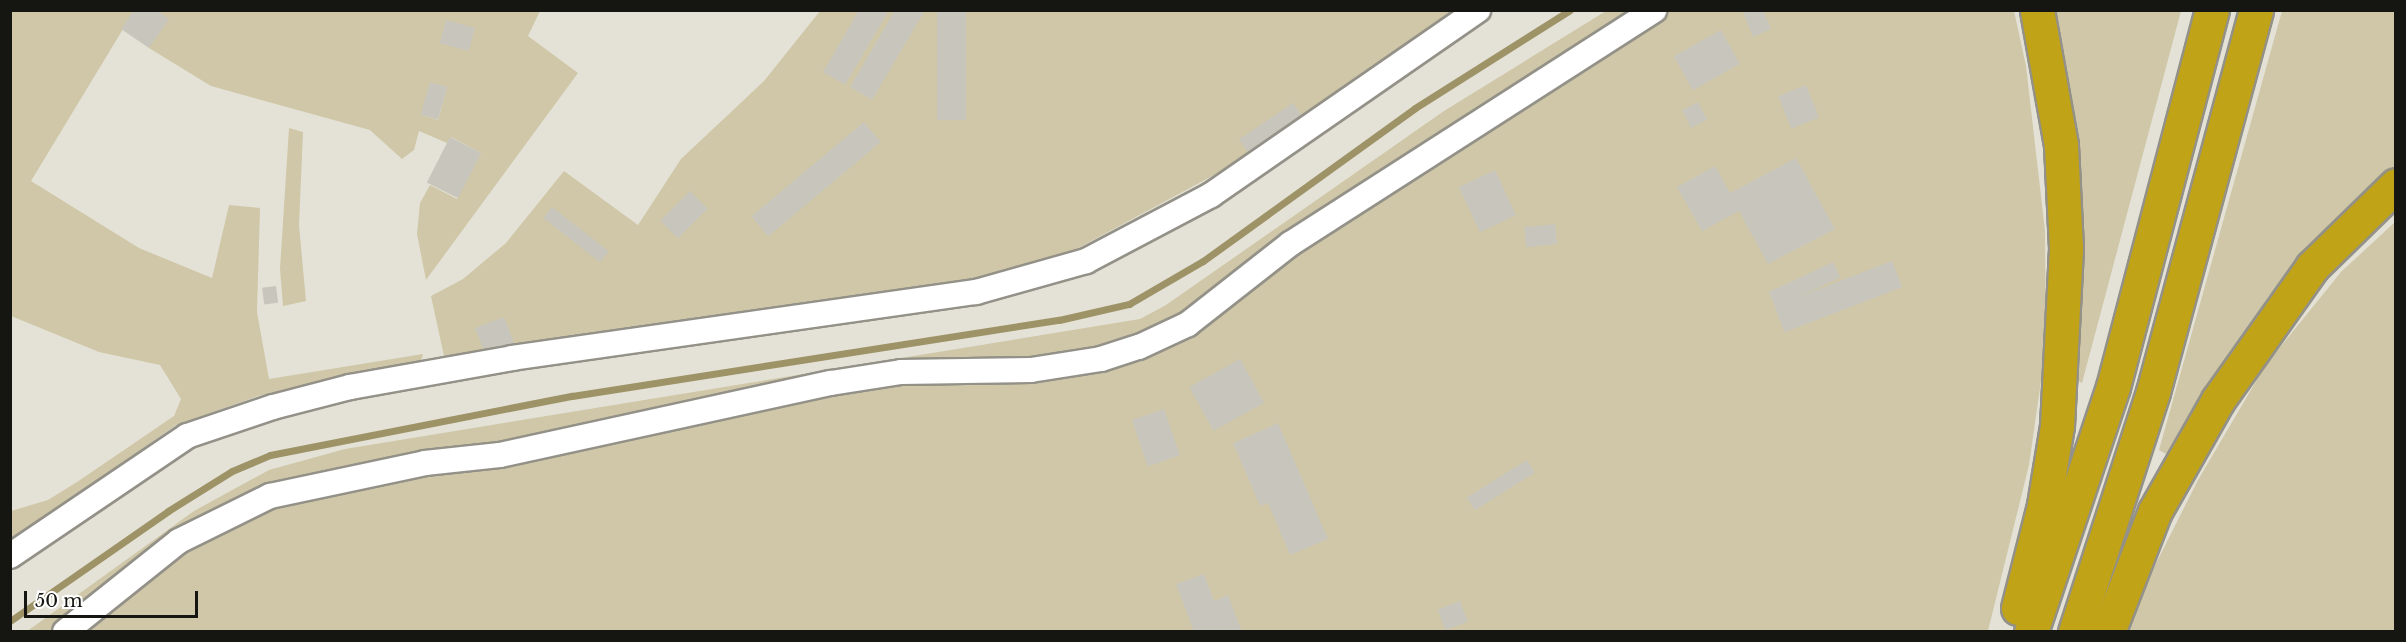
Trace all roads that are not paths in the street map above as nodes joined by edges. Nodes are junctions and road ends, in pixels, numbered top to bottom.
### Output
1 (1478, 10) edge
2 (1654, 10) edge
3 (2037, 10) edge
4 (2212, 10) edge
5 (2256, 10) edge
6 (2396, 185) edge
7 (10, 556) edge
8 (65, 632) edge
9 (2012, 632) edge
10 (2031, 632) edge
11 (2075, 632) edge
12 (2108, 632) edge

1 - 7 street
2 - 8 street
3 - 9 highway
4 - 10 highway
5 - 11 highway
6 - 12 highway

